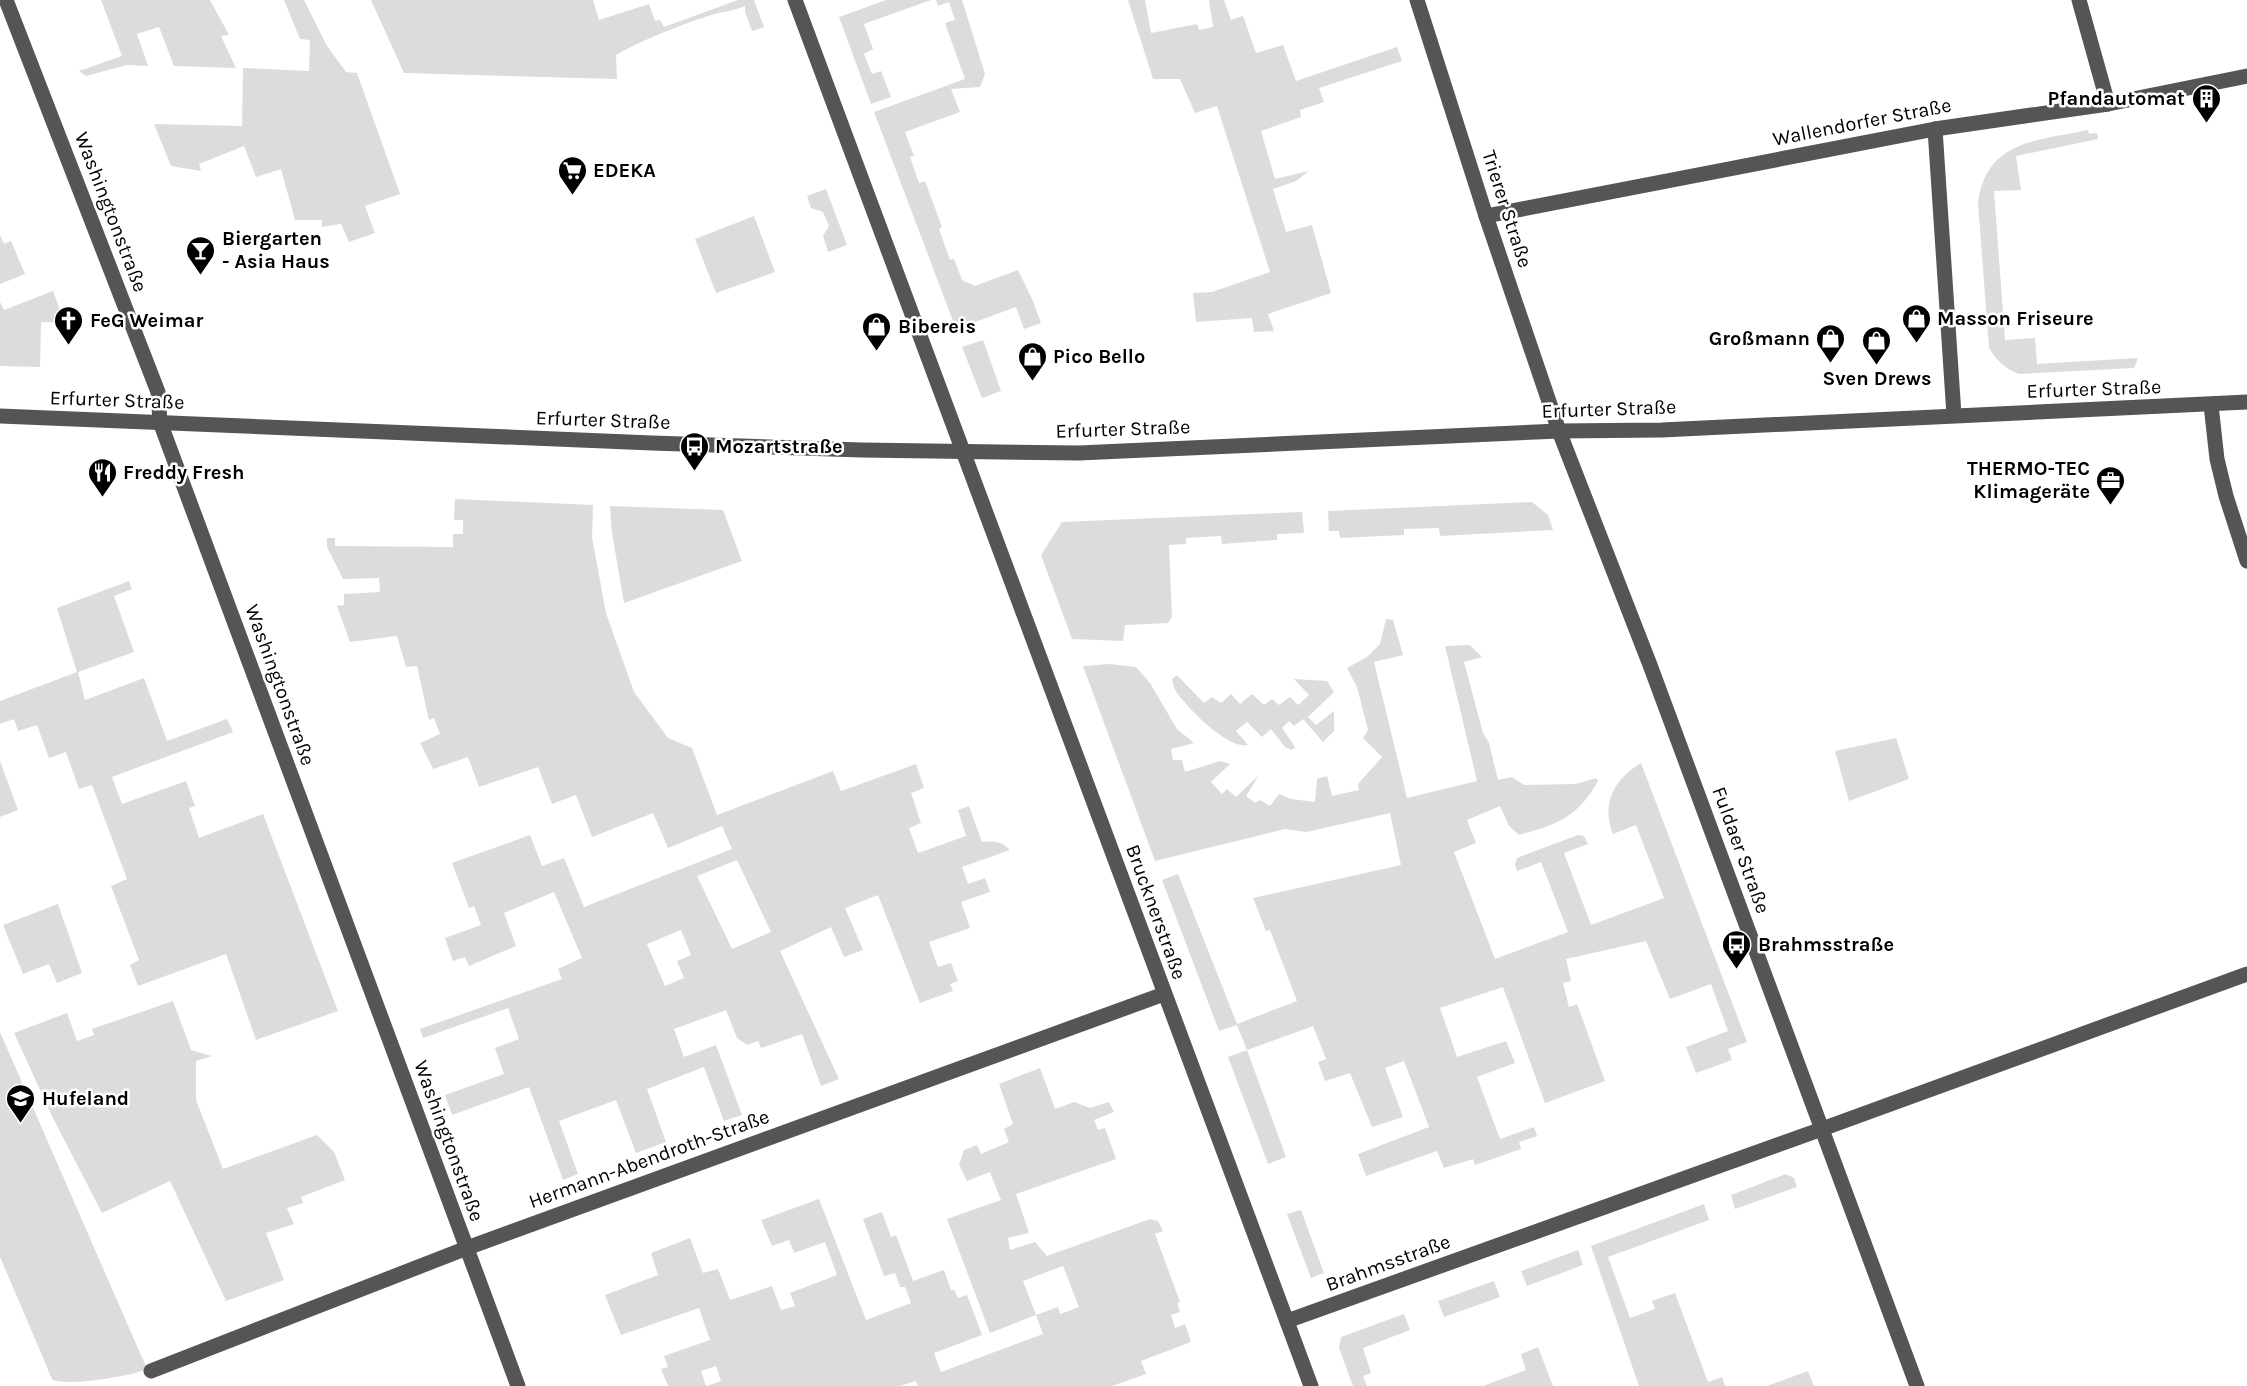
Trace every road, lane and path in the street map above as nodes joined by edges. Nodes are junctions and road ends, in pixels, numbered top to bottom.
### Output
1 (6, 0) edge
2 (795, 0) edge
3 (1417, 0) edge
4 (2079, 0) edge
5 (2247, 76) edge
6 (2108, 104) junction
7 (1935, 129) junction
8 (1486, 216) junction
9 (2247, 402) edge
10 (2211, 405) junction
11 (1954, 415) junction
12 (0, 416) edge
13 (160, 423) junction
14 (1559, 431) junction
15 (964, 452) junction
16 (2247, 561) edge
17 (2247, 974) edge
18 (1164, 994) junction
19 (1822, 1130) junction
20 (467, 1248) junction
21 (1287, 1321) junction
22 (151, 1371) dead end
23 (518, 1386) edge
24 (1311, 1386) edge
25 (1917, 1386) edge

1 - 13 street, Washingtonstraße
2 - 15 street
3 - 8 street, Trierer Straße
4 - 6 street
5 - 6 street, Wallendorfer Straße
6 - 7 street, Wallendorfer Straße
7 - 8 street, Wallendorfer Straße
7 - 11 street
8 - 14 street, Trierer Straße
9 - 10 street, Erfurter Straße
10 - 11 street, Erfurter Straße
10 - 16 street
11 - 14 street, Erfurter Straße
12 - 13 street, Erfurter Straße
13 - 15 street, Erfurter Straße
13 - 20 street, Washingtonstraße
14 - 15 street, Erfurter Straße
14 - 19 street, Fuldaer Straße
15 - 18 street, Brucknerstraße
17 - 19 street, Brahmsstraße
18 - 20 street, Hermann-Abendroth-Straße
18 - 21 street, Brucknerstraße
19 - 21 street, Brahmsstraße
19 - 25 street, Fuldaer Straße
20 - 22 street, Hermann-Abendroth-Straße
20 - 23 street, Washingtonstraße
21 - 24 street, Brucknerstraße

